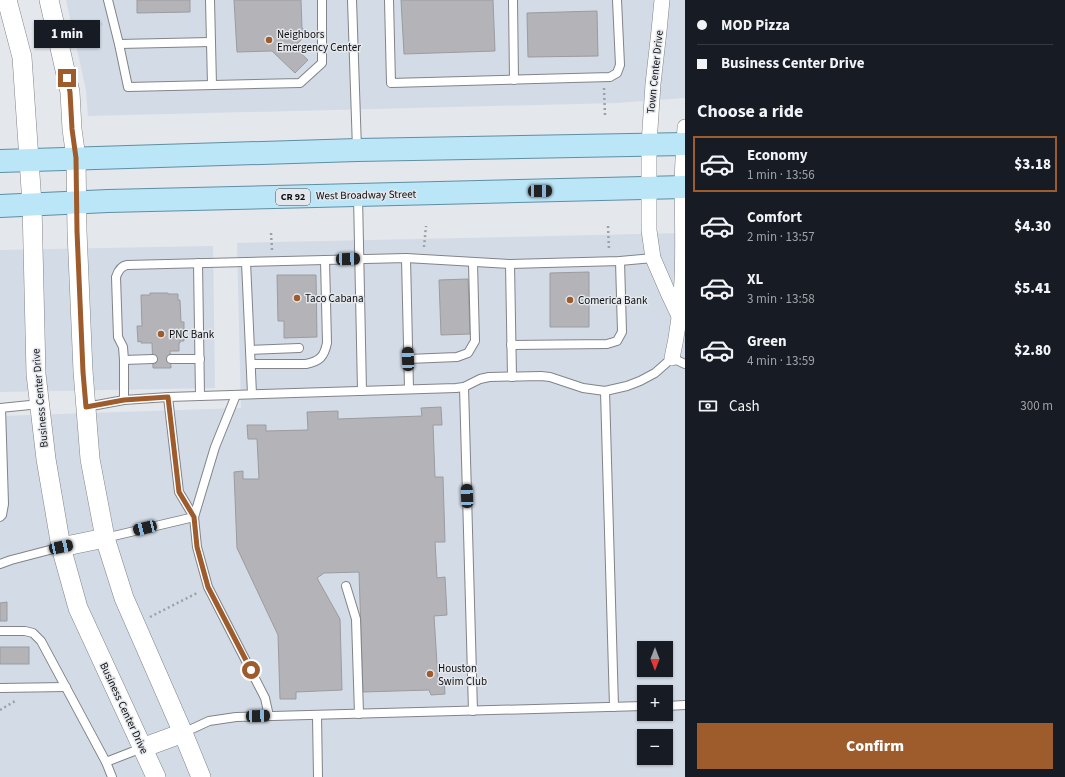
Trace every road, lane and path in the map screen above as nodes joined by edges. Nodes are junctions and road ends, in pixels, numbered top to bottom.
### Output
1 (7, 0) edge
2 (49, 0) edge
3 (108, 0) edge
4 (210, 0) edge
5 (322, 0) edge
6 (352, 0) edge
7 (389, 0) edge
8 (513, 0) edge
9 (617, 0) edge
10 (662, 0) edge
11 (114, 21) junction
12 (82, 28) dead end
13 (211, 42) junction
14 (119, 44) junction
15 (604, 77) junction
16 (514, 80) junction
17 (212, 85) junction
18 (605, 116) dead end
19 (685, 138) edge
20 (649, 144) junction
21 (357, 150) junction
22 (76, 158) junction
23 (0, 160) edge
24 (29, 160) junction
25 (684, 188) edge
26 (648, 189) junction
27 (358, 195) junction
28 (77, 202) junction
29 (32, 204) junction
30 (0, 206) edge
31 (426, 226) dead end
32 (608, 226) dead end
33 (271, 233) dead end
34 (684, 253) edge
35 (406, 258) junction
36 (653, 258) junction
37 (359, 259) junction
38 (424, 259) junction
39 (326, 260) junction
40 (272, 261) junction
41 (609, 261) junction
42 (620, 261) junction
43 (246, 262) junction
44 (198, 263) junction
45 (473, 263) junction
46 (510, 264) junction
47 (682, 327) edge
48 (511, 345) junction
49 (299, 348) dead end
50 (250, 350) junction
51 (170, 359) dead end
52 (200, 359) junction
53 (408, 359) junction
54 (124, 360) junction
55 (152, 360) dead end
56 (679, 361) edge
57 (251, 364) junction
58 (512, 377) junction
59 (464, 387) junction
60 (409, 390) junction
61 (605, 390) junction
62 (362, 391) junction
63 (252, 394) junction
64 (236, 395) junction
65 (200, 396) junction
66 (168, 397) junction
67 (124, 400) junction
68 (40, 404) junction
69 (86, 407) junction
70 (0, 408) edge
71 (0, 517) edge
72 (194, 517) junction
73 (105, 538) junction
74 (61, 547) junction
75 (0, 564) edge
76 (346, 586) dead end
77 (208, 587) junction
78 (145, 619) dead end
79 (0, 631) edge
80 (0, 688) edge
81 (66, 688) junction
82 (685, 705) edge
83 (637, 706) edge
84 (673, 706) edge
85 (614, 707) junction
86 (473, 711) junction
87 (359, 714) junction
88 (317, 715) junction
89 (269, 716) junction
90 (183, 733) junction
91 (142, 748) junction
92 (106, 762) junction
93 (112, 777) edge
94 (156, 777) edge
95 (201, 777) edge
96 (318, 777) edge

1 - 24 street, Business Center Drive
2 - 22 street
3 - 11 lane
4 - 13 lane
5 - 17 lane
6 - 21 lane
7 - 16 lane
8 - 16 lane
9 - 15 lane
10 - 20 street, Town Center Drive
11 - 12 path
11 - 14 lane
13 - 14 lane
13 - 17 lane
14 - 17 lane
15 - 16 lane
15 - 18 path
19 - 20 main road
19 - 25 street
20 - 21 main road
20 - 26 street, Town Center Drive
21 - 22 main road
22 - 24 main road
22 - 28 street
23 - 24 main road
24 - 29 street, Business Center Drive
25 - 26 main road, West Broadway Street / CR 92
25 - 34 street
26 - 27 main road, West Broadway Street / CR 92
26 - 36 street, Town Center Drive
27 - 28 main road, West Broadway Street / CR 92
27 - 37 lane
28 - 29 main road, West Broadway Street / CR 92
28 - 69 street
29 - 30 main road, West Broadway Street / CR 92
29 - 68 street, Business Center Drive
31 - 38 path
32 - 41 path
33 - 40 path
34 - 47 street
35 - 37 lane
35 - 38 lane
35 - 53 lane
36 - 42 lane
36 - 47 street, Town Center Drive
37 - 39 lane
37 - 62 lane
38 - 45 lane
39 - 40 lane
39 - 57 lane
40 - 43 lane
41 - 42 lane
41 - 46 lane
42 - 48 lane
43 - 44 lane
43 - 50 lane
44 - 52 lane
44 - 54 lane
45 - 46 lane
45 - 53 lane
46 - 48 lane
47 - 56 street
48 - 58 lane
49 - 50 lane
50 - 57 lane
51 - 52 lane
52 - 65 lane
53 - 60 lane
54 - 55 lane
54 - 67 lane
56 - 61 lane
57 - 63 lane
58 - 59 lane
58 - 61 lane
59 - 60 lane
59 - 86 lane
60 - 62 lane
61 - 85 lane
62 - 63 lane
63 - 64 lane
64 - 65 lane
64 - 72 lane
65 - 66 lane
66 - 67 lane
66 - 72 lane
67 - 69 lane
68 - 70 lane
68 - 74 street, Business Center Drive
69 - 73 street
70 - 71 lane
72 - 73 lane
72 - 77 lane
73 - 74 street
73 - 90 street
74 - 75 lane
74 - 91 street, Business Center Drive
76 - 87 lane
77 - 78 path
77 - 89 lane
79 - 81 lane
80 - 81 lane
81 - 92 lane
82 - 84 lane
83 - 85 lane
85 - 86 lane
86 - 87 lane
87 - 88 lane
88 - 89 lane
88 - 96 lane
89 - 90 lane
90 - 91 street
90 - 95 street
91 - 92 lane
91 - 94 street, Business Center Drive
92 - 93 lane

